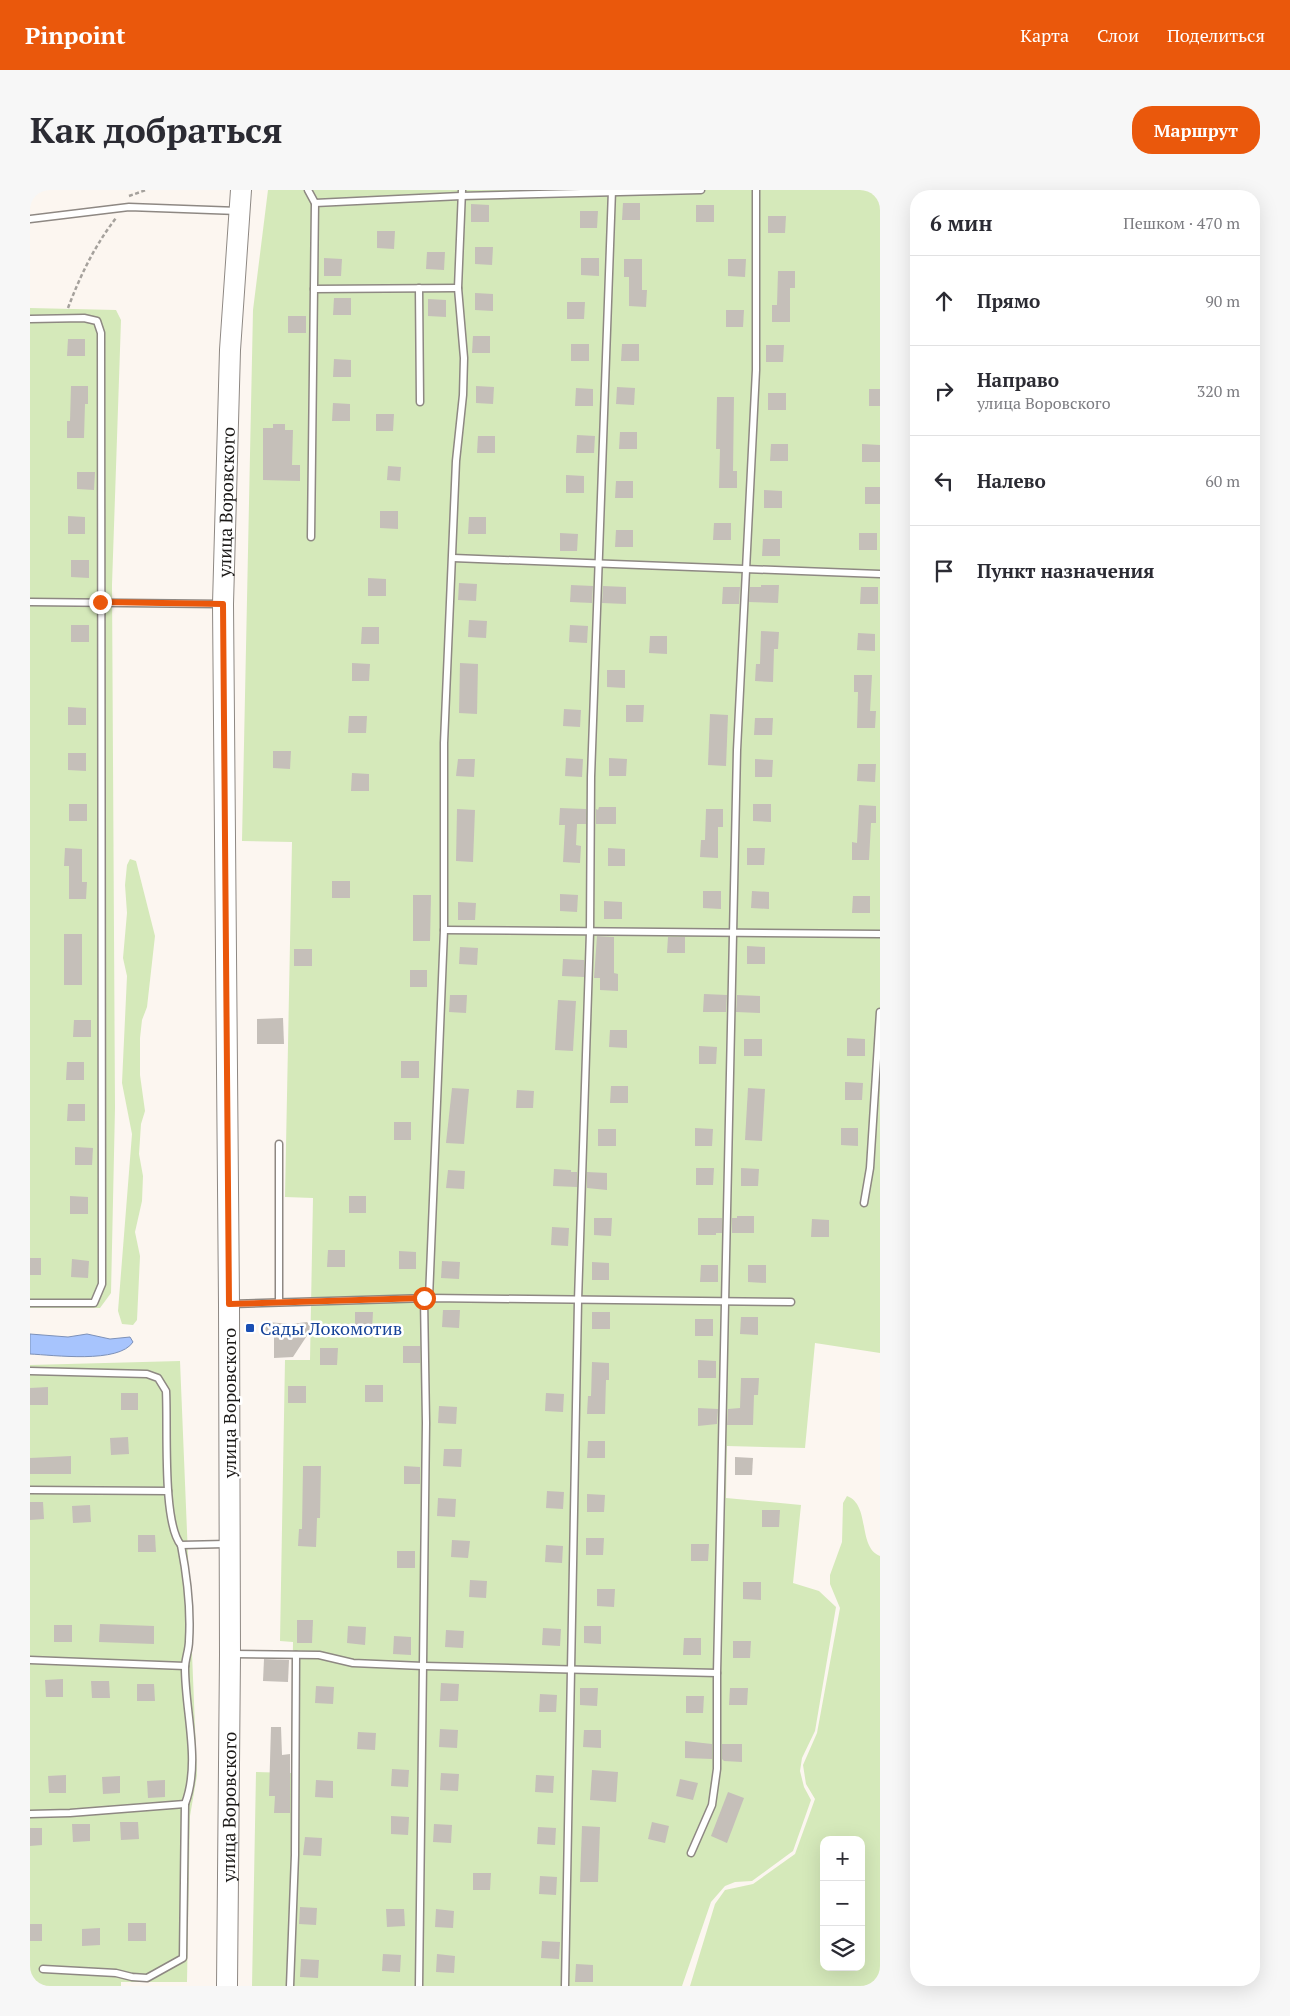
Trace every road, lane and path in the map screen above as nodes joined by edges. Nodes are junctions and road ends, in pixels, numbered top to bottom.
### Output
1 (241, 190) edge
2 (308, 190) edge
3 (701, 190) edge
4 (756, 190) edge
5 (612, 192) edge
6 (462, 193) edge
7 (315, 203) junction
8 (124, 207) junction
9 (239, 211) junction
10 (30, 218) edge
11 (419, 288) junction
12 (458, 288) junction
13 (314, 289) junction
14 (64, 318) junction
15 (30, 319) edge
16 (420, 402) dead end
17 (311, 537) dead end
18 (453, 558) junction
19 (599, 562) junction
20 (747, 567) junction
21 (880, 574) edge
22 (30, 602) edge
23 (100, 602) junction
24 (223, 604) junction
25 (444, 930) junction
26 (590, 932) junction
27 (734, 932) junction
28 (880, 934) edge
29 (880, 1012) edge
30 (279, 1144) dead end
31 (864, 1203) dead end
32 (426, 1298) junction
33 (578, 1300) junction
34 (279, 1302) junction
35 (791, 1302) dead end
36 (30, 1303) edge
37 (726, 1303) junction
38 (229, 1304) junction
39 (30, 1371) edge
40 (30, 1490) edge
41 (168, 1491) junction
42 (230, 1544) junction
43 (181, 1546) junction
44 (230, 1654) junction
45 (296, 1654) junction
46 (30, 1660) edge
47 (185, 1666) junction
48 (423, 1666) junction
49 (571, 1669) junction
50 (717, 1673) junction
51 (185, 1804) junction
52 (30, 1814) edge
53 (691, 1853) dead end
54 (43, 1969) dead end
55 (227, 1986) edge
56 (290, 1986) edge
57 (419, 1986) edge
58 (565, 1986) edge

1 - 9 main road, улица Воровского
2 - 7 lane
3 - 5 lane
4 - 20 lane
5 - 6 lane
5 - 19 lane
6 - 7 lane
6 - 12 lane
7 - 13 lane
8 - 9 lane
8 - 10 lane
8 - 14 path
9 - 24 main road, улица Воровского
11 - 12 lane
11 - 13 lane
11 - 16 lane
12 - 18 lane
13 - 17 lane
14 - 15 lane
14 - 23 lane
18 - 19 lane
18 - 25 lane
19 - 20 lane
19 - 26 lane
20 - 21 lane
20 - 27 lane
22 - 23 lane
23 - 24 lane
23 - 36 lane
24 - 38 main road, улица Воровского
25 - 26 lane
25 - 32 lane
26 - 27 lane
26 - 33 lane
27 - 28 lane
27 - 37 lane
29 - 31 lane
30 - 34 lane
32 - 33 lane
32 - 34 lane
32 - 48 lane
33 - 37 lane
33 - 49 lane
34 - 38 lane
35 - 37 lane
37 - 50 lane
38 - 42 main road, улица Воровского
39 - 41 lane
40 - 41 lane
41 - 43 lane
42 - 43 lane
42 - 44 main road, улица Воровского
43 - 47 lane
44 - 45 lane
44 - 55 main road, улица Воровского
45 - 48 lane
45 - 56 lane
46 - 47 lane
47 - 51 lane
48 - 49 lane
48 - 57 lane
49 - 50 lane
49 - 58 lane
50 - 53 lane
51 - 52 lane
51 - 54 lane

